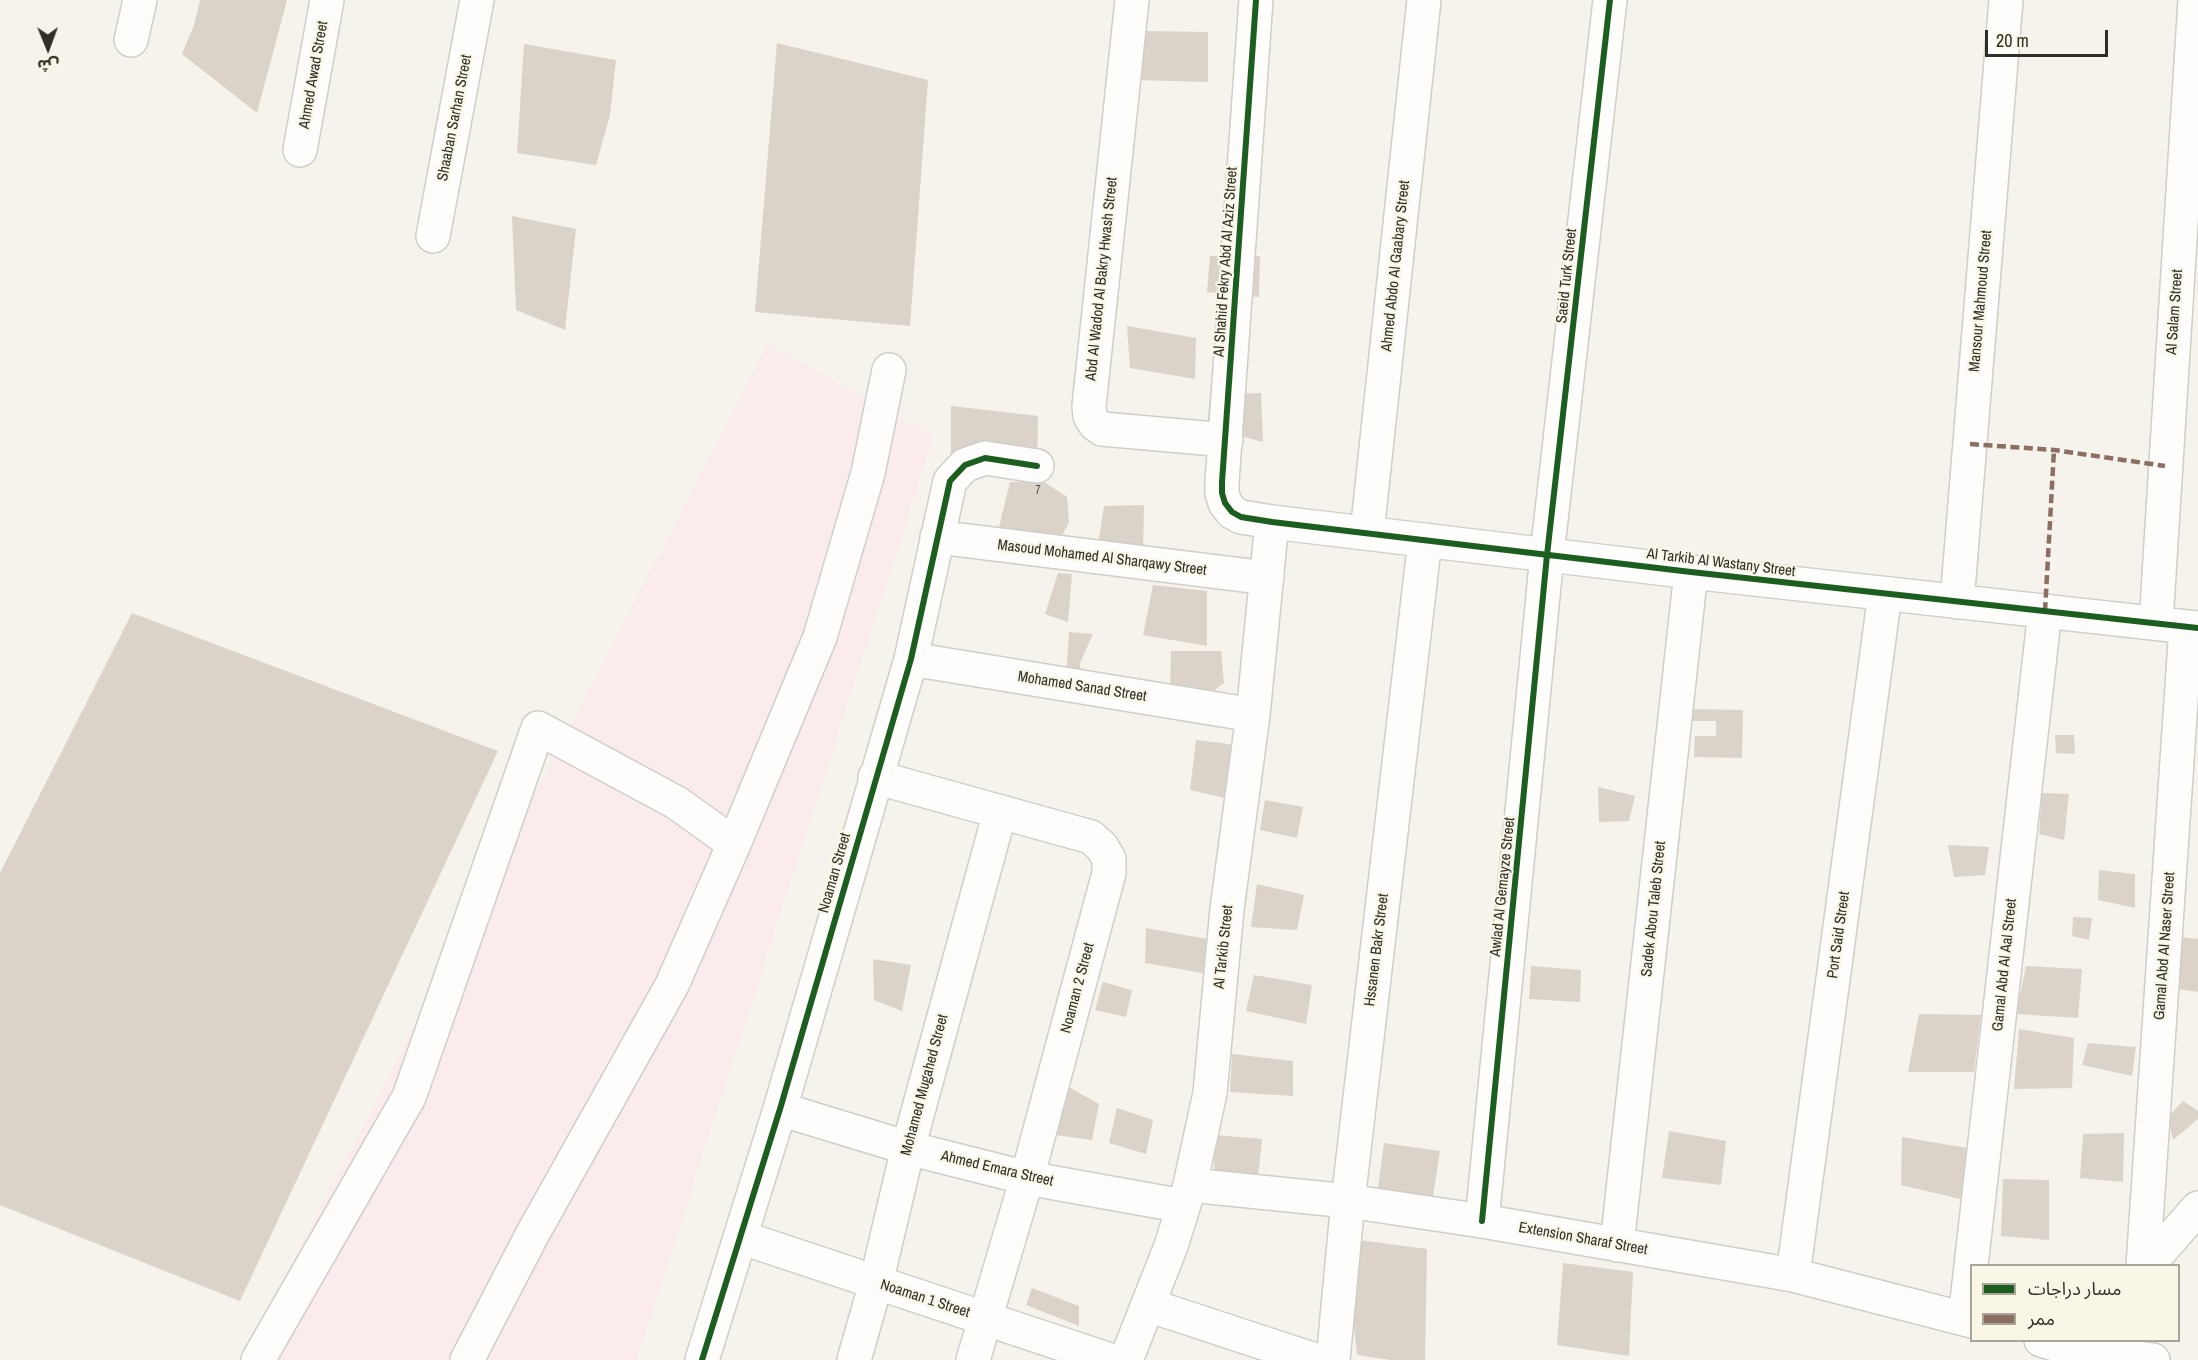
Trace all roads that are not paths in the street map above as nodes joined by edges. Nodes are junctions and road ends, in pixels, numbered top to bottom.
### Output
1 (140, 0) edge
2 (327, 0) edge
3 (477, 0) edge
4 (1132, 0) edge
5 (1256, 0) edge
6 (1424, 0) edge
7 (1610, 0) edge
8 (2006, 0) edge
9 (2195, 0) edge
10 (131, 40) dead end
11 (300, 150) dead end
12 (433, 236) dead end
13 (889, 370) dead end
14 (1227, 440) junction
15 (1037, 465) dead end
16 (1257, 519) junction
17 (1367, 533) junction
18 (937, 537) junction
19 (1425, 540) junction
20 (1547, 555) junction
21 (1691, 572) junction
22 (1267, 578) junction
23 (1885, 594) junction
24 (1957, 602) junction
25 (2045, 611) junction
26 (2180, 626) edge
27 (911, 658) junction
28 (1253, 716) junction
29 (875, 777) junction
30 (1000, 812) junction
31 (734, 844) junction
32 (780, 1109) junction
33 (908, 1148) junction
34 (1027, 1178) junction
35 (1186, 1196) junction
36 (1348, 1201) junction
37 (2198, 1208) edge
38 (1482, 1221) junction
39 (740, 1237) junction
40 (1617, 1245) junction
41 (1974, 1264) edge
42 (2145, 1264) edge
43 (2147, 1264) edge
44 (1793, 1275) junction
45 (876, 1283) junction
46 (1970, 1302) edge
47 (1148, 1305) junction
48 (985, 1319) junction
49 (1968, 1320) edge
50 (2045, 1342) edge
51 (2075, 1350) edge
52 (258, 1360) edge
53 (467, 1360) edge
54 (702, 1360) edge
55 (854, 1360) edge
56 (973, 1360) edge
57 (1110, 1360) edge
58 (1126, 1360) edge
59 (1315, 1360) edge
60 (1333, 1360) edge
61 (2153, 1360) edge

1 - 10 street
2 - 11 street, Ahmed Awad Street
3 - 12 street, Shaaban Sarhan Street
4 - 14 street, Abd Al Wadod Al Bakry Hwash Street
5 - 14 street, Al Shahid Fekry Abd Al Aziz Street
6 - 17 street, Ahmed Abdo Al Gaabary Street
7 - 20 street, Saeid Turk Street
8 - 24 street, Mansour Mahmoud Street
9 - 26 street, Al Salam Street
13 - 31 street
14 - 16 street, Al Shahid Fekry Abd Al Aziz Street
15 - 18 street, Noaman Street
16 - 17 street, Al Tarkib Al Wastany Street
16 - 22 street, Al Tarkib Street
17 - 19 street, Al Tarkib Al Wastany Street
18 - 22 street, Masoud Mohamed Al Sharqawy Street
18 - 27 street, Noaman Street
19 - 20 street, Al Tarkib Al Wastany Street
19 - 36 street, Hssanen Bakr Street
20 - 21 street, Al Tarkib Al Wastany Street
20 - 38 street, Awlad Al Gemayze Street
21 - 23 street, Al Tarkib Al Wastany Street
21 - 40 street, Sadek Abou Taleb Street
22 - 28 street, Al Tarkib Street
23 - 24 street, Al Tarkib Al Wastany Street
23 - 44 street, Port Said Street
24 - 25 street, Al Tarkib Al Wastany Street
25 - 26 street, Al Tarkib Al Wastany Street
25 - 41 street, Gamal Abd Al Aal Street
26 - 42 street, Gamal Abd Al Naser Street
27 - 28 street, Mohamed Sanad Street
27 - 29 street, Noaman Street
28 - 35 street, Al Tarkib Street
29 - 30 street, Noaman 2 Street
29 - 32 street, Noaman Street
30 - 33 street, Mohamed Mugahed Street
30 - 34 street, Noaman 2 Street
31 - 52 street
31 - 53 street
32 - 33 street, Ahmed Emara Street
32 - 39 street, Noaman Street
33 - 34 street, Ahmed Emara Street
33 - 45 street, Mohamed Mugahed Street
34 - 35 street, Ahmed Emara Street
34 - 48 street, Noaman 2 Street
35 - 36 street, Extension Sharaf Street
35 - 47 street, Al Tarkib Street
36 - 38 street, Extension Sharaf Street
36 - 60 street, Hssanen Bakr Street
37 - 43 street
38 - 40 street, Extension Sharaf Street
39 - 45 street, Noaman 1 Street
39 - 54 street, Noaman Street
40 - 44 street, Extension Sharaf Street
44 - 49 street, Extension Sharaf Street
45 - 48 street, Noaman 1 Street
45 - 55 street, Mohamed Mugahed Street
46 - 49 street, Gamal Abd Al Aal Street
47 - 58 street, Al Tarkib Street
47 - 59 street
48 - 56 street, Noaman 2 Street
48 - 57 street, Noaman 1 Street
50 - 51 street
51 - 61 street

